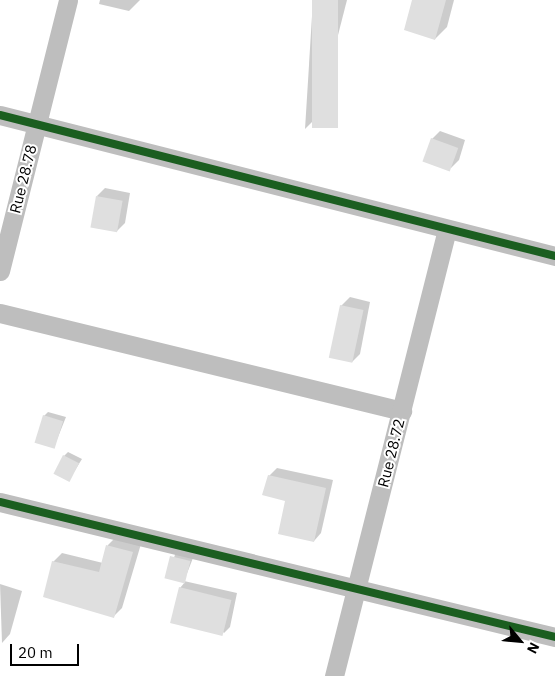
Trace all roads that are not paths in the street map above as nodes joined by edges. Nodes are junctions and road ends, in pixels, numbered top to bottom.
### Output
1 (68, 0) edge
2 (0, 115) edge
3 (37, 126) junction
4 (446, 230) junction
5 (555, 256) edge
6 (0, 272) edge
7 (0, 313) edge
8 (402, 411) junction
9 (0, 502) edge
10 (357, 586) junction
11 (555, 637) edge
12 (334, 676) edge

1 - 3 street, Rue 28.78
2 - 3 street
3 - 4 street
3 - 6 street, Rue 28.78
4 - 5 street
4 - 8 street, Rue 28.72
7 - 8 street
8 - 10 street, Rue 28.72
9 - 10 street
10 - 11 street
10 - 12 street, Rue 28.72

